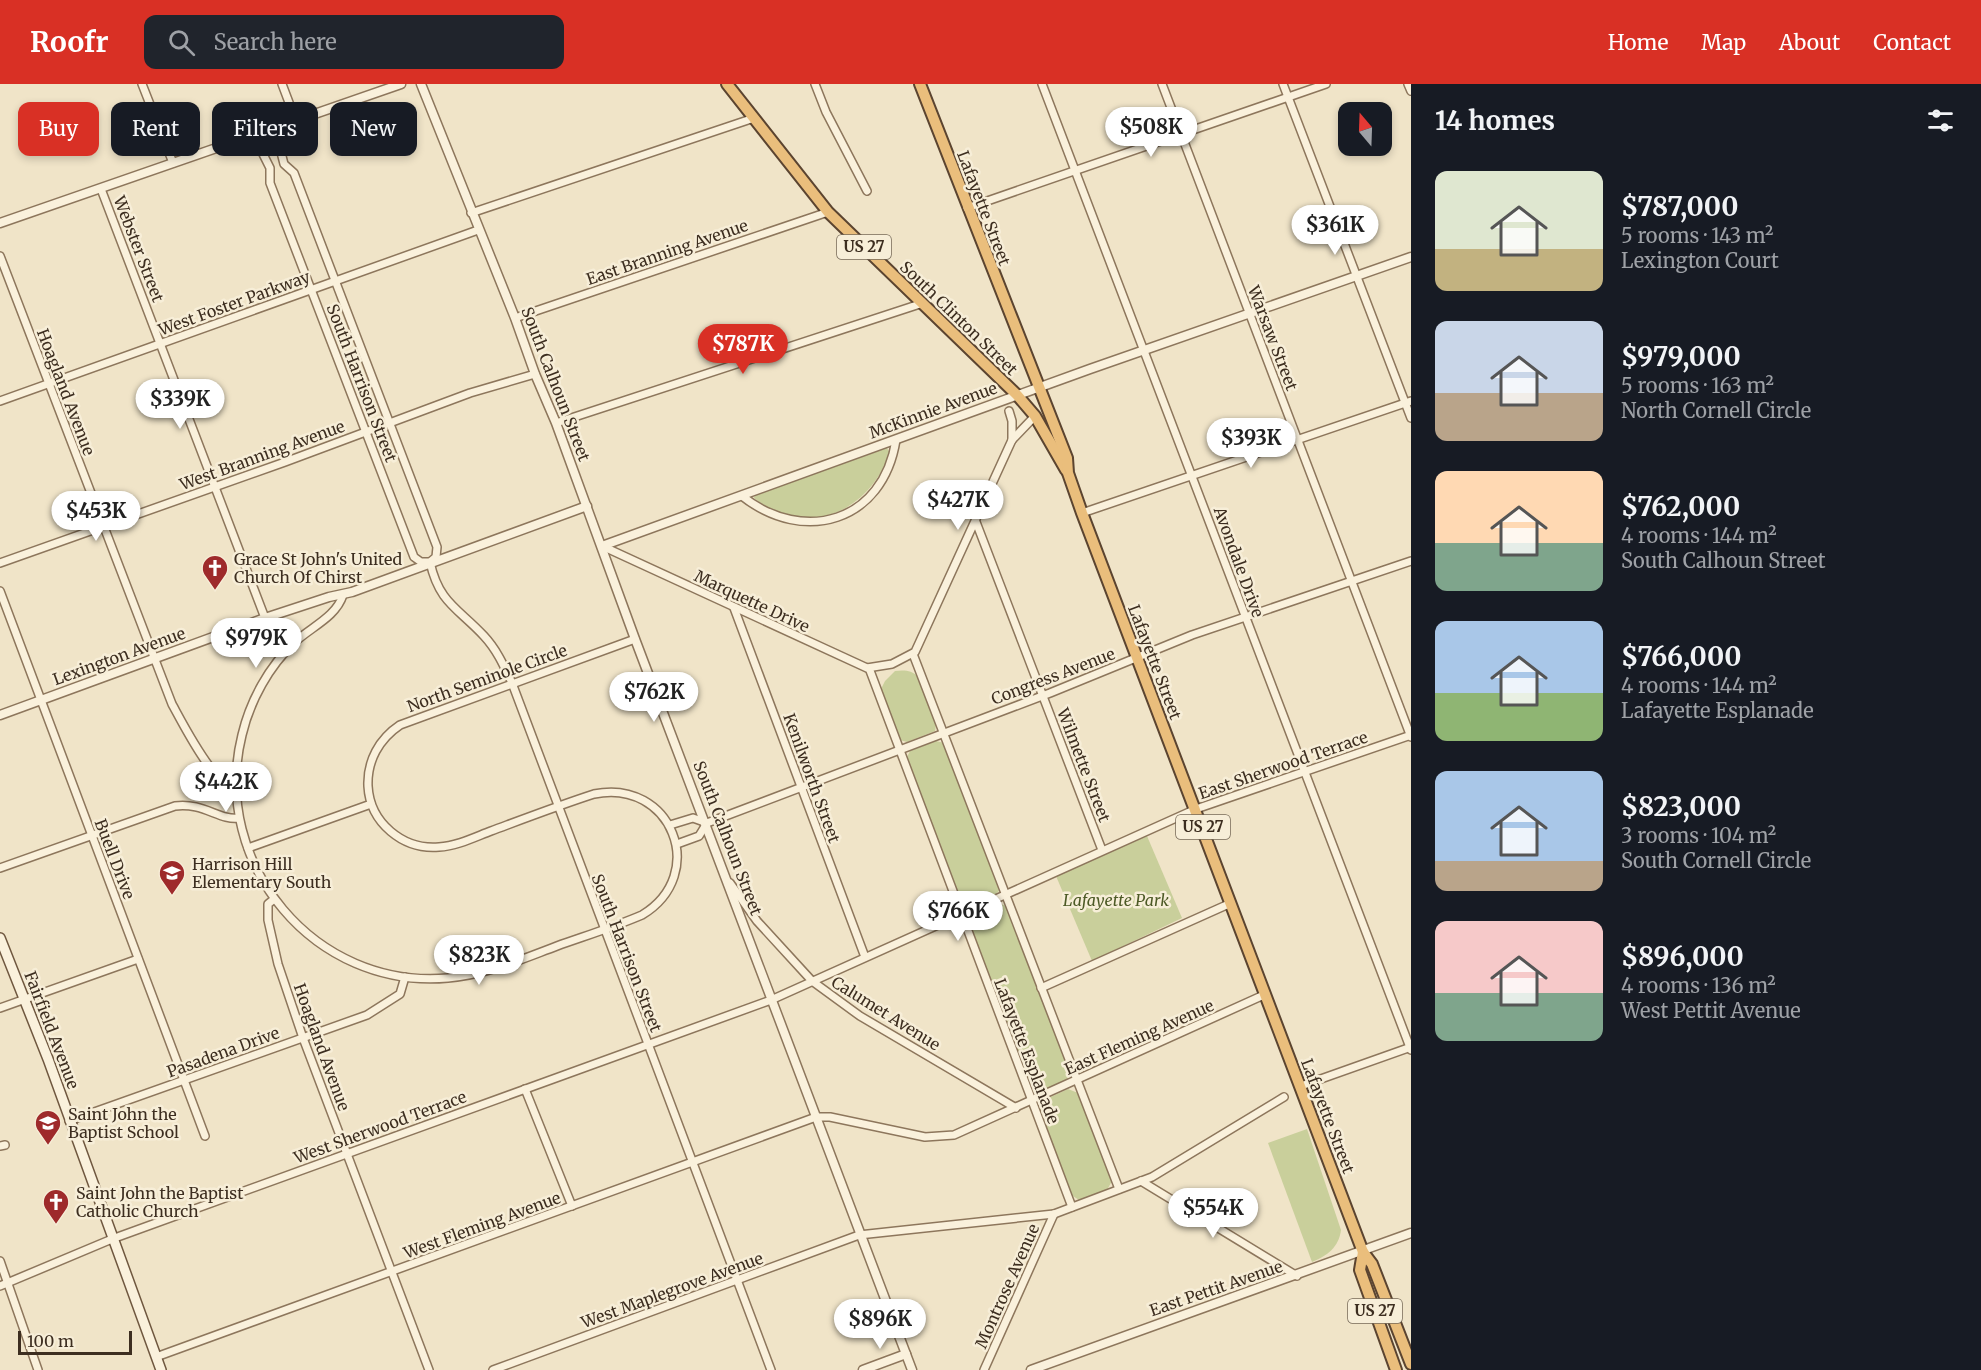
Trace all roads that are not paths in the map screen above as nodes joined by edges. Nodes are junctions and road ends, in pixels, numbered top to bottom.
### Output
1 (142, 84) edge
2 (282, 84) edge
3 (401, 84) edge
4 (421, 84) edge
5 (726, 84) edge
6 (815, 84) edge
7 (920, 84) edge
8 (1042, 84) edge
9 (1162, 84) edge
10 (1283, 84) edge
11 (1326, 84) edge
12 (1408, 84) edge
13 (1411, 91) edge
14 (1288, 97) junction
15 (289, 102) edge
16 (318, 113) edge
17 (751, 119) junction
18 (1181, 134) junction
19 (212, 150) edge
20 (264, 156) edge
21 (282, 156) edge
22 (173, 163) junction
23 (284, 164) junction
24 (270, 168) junction
25 (1075, 171) junction
26 (101, 189) junction
27 (867, 191) dead end
28 (967, 208) junction
29 (828, 212) junction
30 (471, 213) junction
31 (0, 223) edge
32 (478, 230) junction
33 (0, 256) edge
34 (1411, 257) edge
35 (1356, 276) junction
36 (334, 281) junction
37 (311, 289) junction
38 (923, 303) junction
39 (1249, 314) junction
40 (515, 318) junction
41 (161, 344) junction
42 (1143, 350) junction
43 (535, 374) junction
44 (49, 384) junction
45 (1037, 388) junction
46 (1017, 395) junction
47 (0, 401) edge
48 (1408, 402) edge
49 (1009, 411) dead end
50 (1035, 416) junction
51 (1411, 418) edge
52 (389, 423) junction
53 (556, 423) junction
54 (366, 431) junction
55 (896, 440) junction
56 (1012, 440) junction
57 (1299, 440) junction
58 (1068, 473) junction
59 (1192, 475) junction
60 (216, 487) junction
61 (742, 496) junction
62 (587, 506) junction
63 (1082, 513) junction
64 (976, 522) junction
65 (103, 526) junction
66 (602, 546) junction
67 (1411, 561) edge
68 (0, 562) edge
69 (430, 562) junction
70 (1352, 581) junction
71 (0, 591) edge
72 (343, 595) junction
73 (734, 608) junction
74 (265, 618) junction
75 (1245, 619) junction
76 (635, 639) junction
77 (284, 652) junction
78 (913, 654) junction
79 (1137, 657) junction
80 (154, 660) junction
81 (869, 668) junction
82 (512, 684) junction
83 (1042, 695) junction
84 (41, 701) junction
85 (0, 715) edge
86 (944, 733) junction
87 (1411, 736) edge
88 (899, 750) junction
89 (1305, 772) junction
90 (800, 787) junction
91 (236, 788) junction
92 (371, 804) junction
93 (558, 807) junction
94 (1196, 809) junction
95 (239, 818) junction
96 (707, 823) junction
97 (670, 825) junction
98 (92, 835) junction
99 (677, 844) junction
100 (248, 848) junction
101 (1102, 850) junction
102 (0, 868) edge
103 (728, 880) junction
104 (1005, 895) junction
105 (273, 900) junction
106 (1231, 903) junction
107 (962, 915) junction
108 (757, 921) junction
109 (746, 927) junction
110 (604, 929) junction
111 (0, 938) edge
112 (865, 957) junction
113 (138, 959) junction
114 (405, 977) junction
115 (812, 981) junction
116 (1041, 988) junction
117 (1266, 994) junction
118 (24, 1000) junction
119 (771, 1000) junction
120 (0, 1008) edge
121 (303, 1038) junction
122 (647, 1045) junction
123 (1411, 1048) edge
124 (185, 1080) junction
125 (1076, 1081) junction
126 (1301, 1086) junction
127 (525, 1089) junction
128 (1284, 1096) dead end
129 (1032, 1101) junction
130 (1016, 1108) junction
131 (816, 1117) junction
132 (69, 1121) junction
133 (206, 1136) dead end
134 (347, 1153) junction
135 (693, 1163) junction
136 (1141, 1181) junction
137 (1119, 1189) junction
138 (572, 1206) junction
139 (1072, 1207) junction
140 (1054, 1214) junction
141 (1411, 1233) edge
142 (859, 1235) junction
143 (112, 1239) junction
144 (1363, 1252) junction
145 (0, 1261) edge
146 (392, 1272) junction
147 (1297, 1276) junction
148 (736, 1282) junction
149 (3, 1284) edge
150 (906, 1354) junction
151 (156, 1358) junction
152 (1411, 1364) edge
153 (38, 1370) edge
154 (161, 1370) edge
155 (429, 1370) edge
156 (493, 1370) edge
157 (771, 1370) edge
158 (863, 1370) edge
159 (912, 1370) edge
160 (984, 1370) edge
161 (1031, 1370) edge
162 (1396, 1370) edge

1 - 22 street
2 - 15 street
3 - 16 street
4 - 30 street, South Calhoun Street
5 - 17 highway, South Clinton Street / US 27
6 - 27 street
7 - 28 highway, Lafayette Street / US 27
8 - 25 street, Avondale Drive
9 - 18 street, Warsaw Street
10 - 14 street
11 - 14 street
12 - 13 street
14 - 18 street
14 - 35 street
17 - 29 highway, South Clinton Street / US 27
17 - 30 street
18 - 25 street
18 - 39 street, Warsaw Street
19 - 22 street
20 - 24 street, South Harrison Street
21 - 23 street, South Harrison Street
22 - 26 street
23 - 24 street
23 - 36 street, South Harrison Street
24 - 37 street, South Harrison Street
25 - 28 street
25 - 42 street, Avondale Drive
26 - 31 street
26 - 41 street, Webster Street
28 - 45 highway, Lafayette Street / US 27
29 - 38 highway, South Clinton Street / US 27
29 - 40 street, East Branning Avenue
30 - 32 street, South Calhoun Street
32 - 36 street, West Foster Parkway
32 - 40 street, South Calhoun Street
33 - 44 street, Hoagland Avenue
34 - 35 street, McKinnie Avenue
35 - 39 street, McKinnie Avenue
35 - 48 street
36 - 37 street, West Foster Parkway
36 - 52 street, South Harrison Street
37 - 41 street, West Foster Parkway
37 - 54 street, South Harrison Street
38 - 46 highway, South Clinton Street / US 27
38 - 53 street
39 - 42 street, McKinnie Avenue
39 - 57 street, Warsaw Street
40 - 43 street, South Calhoun Street
41 - 44 street, West Foster Parkway
41 - 60 street, Webster Street
42 - 45 street, McKinnie Avenue
42 - 59 street, Avondale Drive
43 - 52 street, West Branning Avenue
43 - 53 street, South Calhoun Street
44 - 47 street, West Foster Parkway
44 - 65 street, Hoagland Avenue
45 - 46 street, McKinnie Avenue
45 - 58 highway, Lafayette Street / US 27
46 - 50 highway, South Clinton Street / US 27
46 - 55 street, McKinnie Avenue
48 - 51 street
48 - 57 street
49 - 56 street
50 - 56 street
50 - 58 highway, South Clinton Street / US 27
52 - 54 street, West Branning Avenue
52 - 69 street, South Harrison Street
53 - 62 street, South Calhoun Street
54 - 60 street, West Branning Avenue
54 - 69 street, South Harrison Street
55 - 61 street, McKinnie Avenue
55 - 61 street
56 - 64 street
57 - 59 street
57 - 70 street, Warsaw Street
58 - 63 highway, Lafayette Street / US 27
59 - 63 street
59 - 75 street, Avondale Drive
60 - 65 street, West Branning Avenue
60 - 74 street, Webster Street
61 - 66 street, McKinnie Avenue
62 - 66 street, South Calhoun Street
62 - 69 street, Lexington Avenue
63 - 79 highway, Lafayette Street / US 27
64 - 78 street
64 - 83 street, Wilmette Street
65 - 68 street, West Branning Avenue
65 - 80 street, Hoagland Avenue
66 - 73 street, Marquette Drive
66 - 76 street, South Calhoun Street
67 - 70 street, Congress Avenue
69 - 72 street, Lexington Avenue
69 - 82 street, South Harrison Street
70 - 75 street, Congress Avenue
70 - 87 street, Warsaw Street
71 - 84 street, Buell Drive
72 - 74 street, Lexington Avenue
72 - 77 street
73 - 81 street, Marquette Drive
73 - 90 street, Kenilworth Street
74 - 77 street, Webster Street
74 - 80 street, Lexington Avenue
75 - 79 street, Congress Avenue
75 - 89 street, Avondale Drive
76 - 82 street, North Seminole Circle
76 - 96 street, South Calhoun Street
77 - 91 street
78 - 81 street
78 - 86 street
79 - 83 street, Congress Avenue
79 - 94 highway, Lafayette Street / US 27
80 - 84 street, Lexington Avenue
80 - 91 street, Hoagland Avenue
81 - 88 street, Lafayette Esplanade
82 - 92 street, North Seminole Circle
82 - 93 street, South Harrison Street
83 - 86 street, Congress Avenue
83 - 101 street, Wilmette Street
84 - 85 street, Lexington Avenue
84 - 98 street, Buell Drive
86 - 88 street, Congress Avenue
86 - 104 street
87 - 89 street, East Sherwood Terrace
88 - 90 street, Congress Avenue
88 - 107 street, Lafayette Esplanade
89 - 94 street, East Sherwood Terrace
89 - 123 street, Avondale Drive
90 - 96 street, Congress Avenue
90 - 112 street, Kenilworth Street
91 - 95 street
92 - 93 street
92 - 100 street
93 - 97 street
93 - 110 street, South Harrison Street
94 - 101 street, East Sherwood Terrace
94 - 106 highway, Lafayette Street / US 27
95 - 98 street
95 - 100 street
96 - 97 street
96 - 99 street
96 - 103 street, South Calhoun Street
97 - 99 street
98 - 102 street
98 - 113 street, Buell Drive
99 - 110 street
100 - 105 street
101 - 104 street, East Sherwood Terrace
103 - 108 street, Calumet Avenue
103 - 109 street, South Calhoun Street
104 - 107 street, East Sherwood Terrace
104 - 116 street
105 - 114 street
105 - 121 street, Hoagland Avenue
106 - 116 street
106 - 117 highway, Lafayette Street / US 27
107 - 112 street, East Sherwood Terrace
107 - 129 street, Lafayette Esplanade
108 - 109 street
108 - 115 street, Calumet Avenue
109 - 119 street, South Calhoun Street
110 - 114 street
110 - 122 street, South Harrison Street
111 - 118 main road, Fairfield Avenue
112 - 115 street, East Sherwood Terrace
113 - 118 street
113 - 124 street, Buell Drive
114 - 121 street, Pasadena Drive
115 - 119 street, East Sherwood Terrace
115 - 130 street, Calumet Avenue
116 - 125 street
117 - 125 street, East Fleming Avenue
117 - 126 highway, Lafayette Street / US 27
118 - 120 street
118 - 132 main road, Fairfield Avenue
119 - 122 street, West Sherwood Terrace
119 - 131 street, South Calhoun Street
121 - 124 street, Pasadena Drive
121 - 134 street, Hoagland Avenue
122 - 127 street, West Sherwood Terrace
122 - 135 street, South Harrison Street
123 - 126 street
124 - 132 street, Pasadena Drive
124 - 133 street, Buell Drive
125 - 129 street, East Fleming Avenue
125 - 137 street
126 - 144 highway, Lafayette Street / US 27
127 - 134 street, West Sherwood Terrace
127 - 138 street
128 - 136 street, West Maplegrove Avenue
129 - 130 street, East Fleming Avenue
129 - 139 street, Lafayette Esplanade
130 - 131 street, East Fleming Avenue
131 - 135 street, West Fleming Avenue
131 - 142 street, South Calhoun Street
132 - 143 main road, Fairfield Avenue
134 - 143 street, West Sherwood Terrace
134 - 146 street, Hoagland Avenue
135 - 138 street, West Fleming Avenue
135 - 148 street, South Harrison Street
136 - 137 street, West Maplegrove Avenue
136 - 147 street
137 - 139 street, West Maplegrove Avenue
138 - 146 street, West Fleming Avenue
139 - 140 street, West Maplegrove Avenue
140 - 142 street, West Maplegrove Avenue
140 - 160 street, Montrose Avenue
141 - 144 street, East Pettit Avenue
142 - 148 street, West Maplegrove Avenue
142 - 150 street, South Calhoun Street
143 - 149 street, West Sherwood Terrace
143 - 151 main road, Fairfield Avenue
144 - 147 street, East Pettit Avenue
144 - 152 highway, Lafayette Street / US 27
144 - 162 highway, Lafayette Street / US 27
145 - 149 street
146 - 151 street, West Fleming Avenue
146 - 155 street, Hoagland Avenue
147 - 161 street, East Pettit Avenue
148 - 156 street, West Maplegrove Avenue
148 - 157 street, South Harrison Street
149 - 153 street
150 - 158 street
150 - 159 street, South Calhoun Street
151 - 154 main road, Fairfield Avenue

